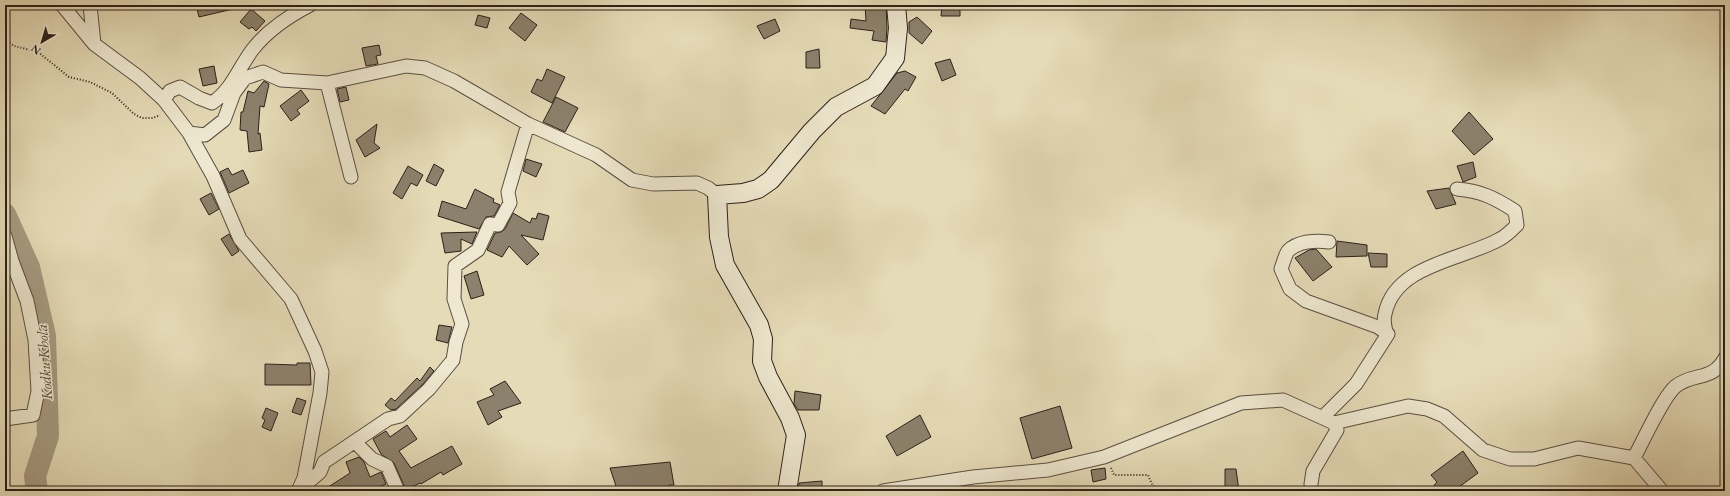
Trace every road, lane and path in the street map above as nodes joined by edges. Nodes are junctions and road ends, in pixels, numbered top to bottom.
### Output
1 (62, 5) edge
2 (90, 5) edge
3 (310, 5) edge
4 (896, 5) edge
5 (5, 39) edge
6 (94, 44) junction
7 (327, 82) junction
8 (164, 100) junction
9 (162, 114) dead end
10 (528, 124) junction
11 (188, 133) junction
12 (351, 177) dead end
13 (1458, 189) dead end
14 (717, 196) junction
15 (5, 236) edge
16 (1328, 242) dead end
17 (1386, 332) junction
18 (1725, 358) edge
19 (5, 419) edge
20 (1329, 420) junction
21 (355, 442) junction
22 (1104, 457) junction
23 (1634, 458) junction
24 (1310, 484) dead end
25 (299, 490) edge
26 (398, 491) edge
27 (787, 491) edge
28 (883, 491) edge
29 (1172, 491) edge
30 (1662, 491) edge

1 - 6 street
2 - 6 street
3 - 8 street
4 - 14 street
5 - 9 path
6 - 8 street
7 - 10 street
7 - 11 street
7 - 12 street
8 - 11 street
10 - 14 street
10 - 21 street
11 - 25 street
13 - 17 street
14 - 27 street
15 - 19 street
16 - 17 street
17 - 20 street
18 - 23 street
20 - 22 street
20 - 23 street
20 - 24 street
21 - 25 street
21 - 26 street
22 - 28 street
22 - 29 path
23 - 30 street

